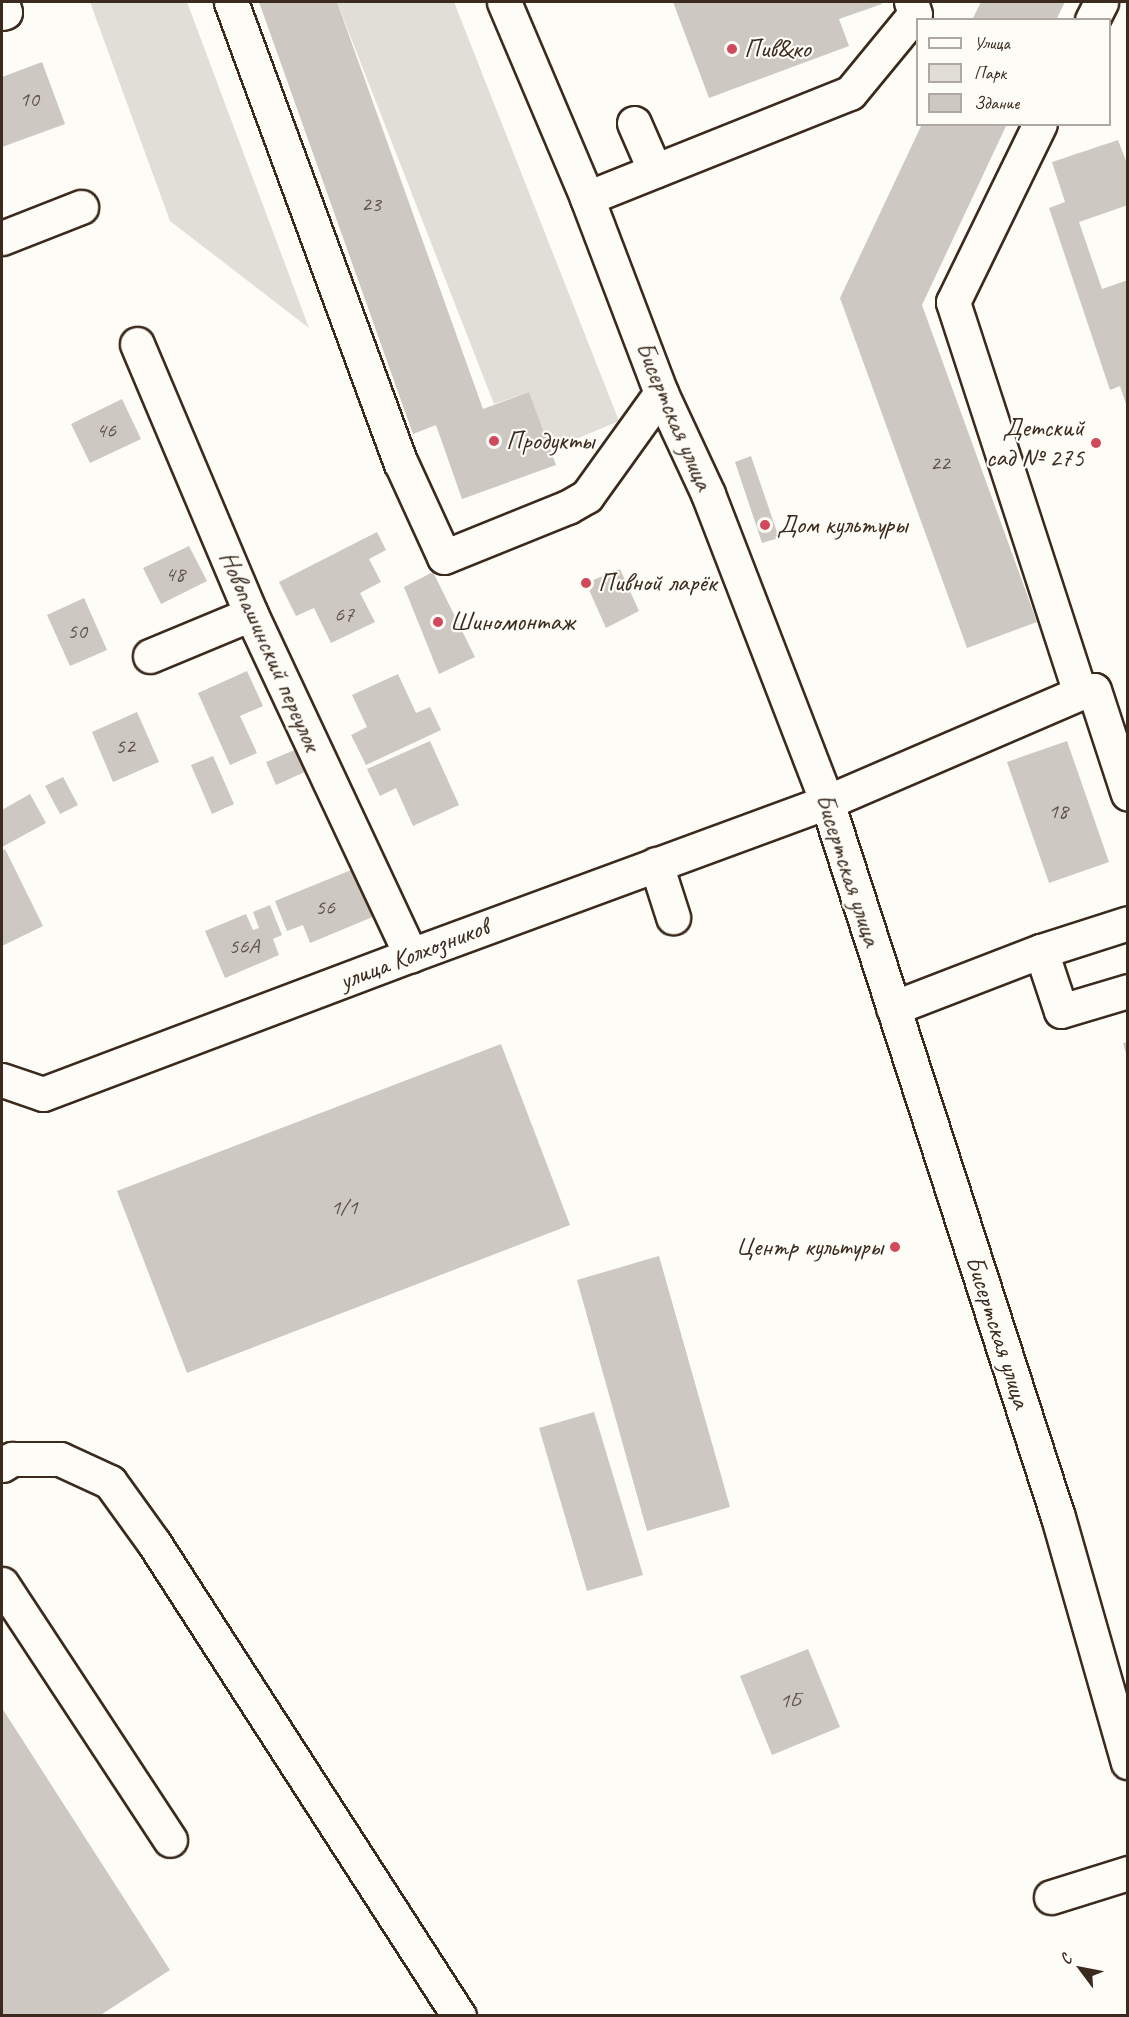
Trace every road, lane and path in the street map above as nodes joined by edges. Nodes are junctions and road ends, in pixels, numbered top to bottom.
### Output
1 (2, 2) edge
2 (231, 2) edge
3 (504, 2) edge
4 (911, 2) edge
5 (1101, 2) edge
6 (2, 13) edge
7 (1093, 18) edge
8 (634, 123) dead end
9 (1039, 126) edge
10 (655, 171) junction
11 (587, 198) junction
12 (81, 207) dead end
13 (2, 238) edge
14 (137, 344) dead end
15 (661, 393) junction
16 (251, 615) junction
17 (150, 656) dead end
18 (1080, 693) junction
19 (1128, 794) edge
20 (827, 802) junction
21 (656, 864) junction
22 (673, 917) dead end
23 (1128, 923) edge
24 (1041, 951) junction
25 (411, 955) junction
26 (1128, 991) edge
27 (893, 1008) junction
28 (2, 1080) edge
29 (5, 1455) edge
30 (2, 1584) edge
31 (1128, 1761) edge
32 (170, 1840) dead end
33 (1128, 1873) edge
34 (1051, 1897) dead end
35 (459, 2016) edge

1 - 6 main road
2 - 15 main road
3 - 11 main road, Бисертская улица
4 - 10 main road
5 - 7 main road
8 - 10 main road
9 - 18 main road
10 - 11 main road
11 - 15 main road, Бисертская улица
12 - 13 main road
14 - 16 main road, Новопашинский переулок
15 - 20 main road, Бисертская улица
16 - 17 main road
16 - 25 main road, Новопашинский переулок
18 - 19 main road
18 - 20 main road, улица Колхозников
20 - 21 main road, улица Колхозников
20 - 27 main road, Бисертская улица
21 - 22 main road
21 - 25 main road, улица Колхозников
23 - 24 main road
24 - 26 main road
24 - 27 main road
25 - 28 main road, улица Колхозников
27 - 31 main road, Бисертская улица
29 - 35 main road
30 - 32 main road
33 - 34 main road

